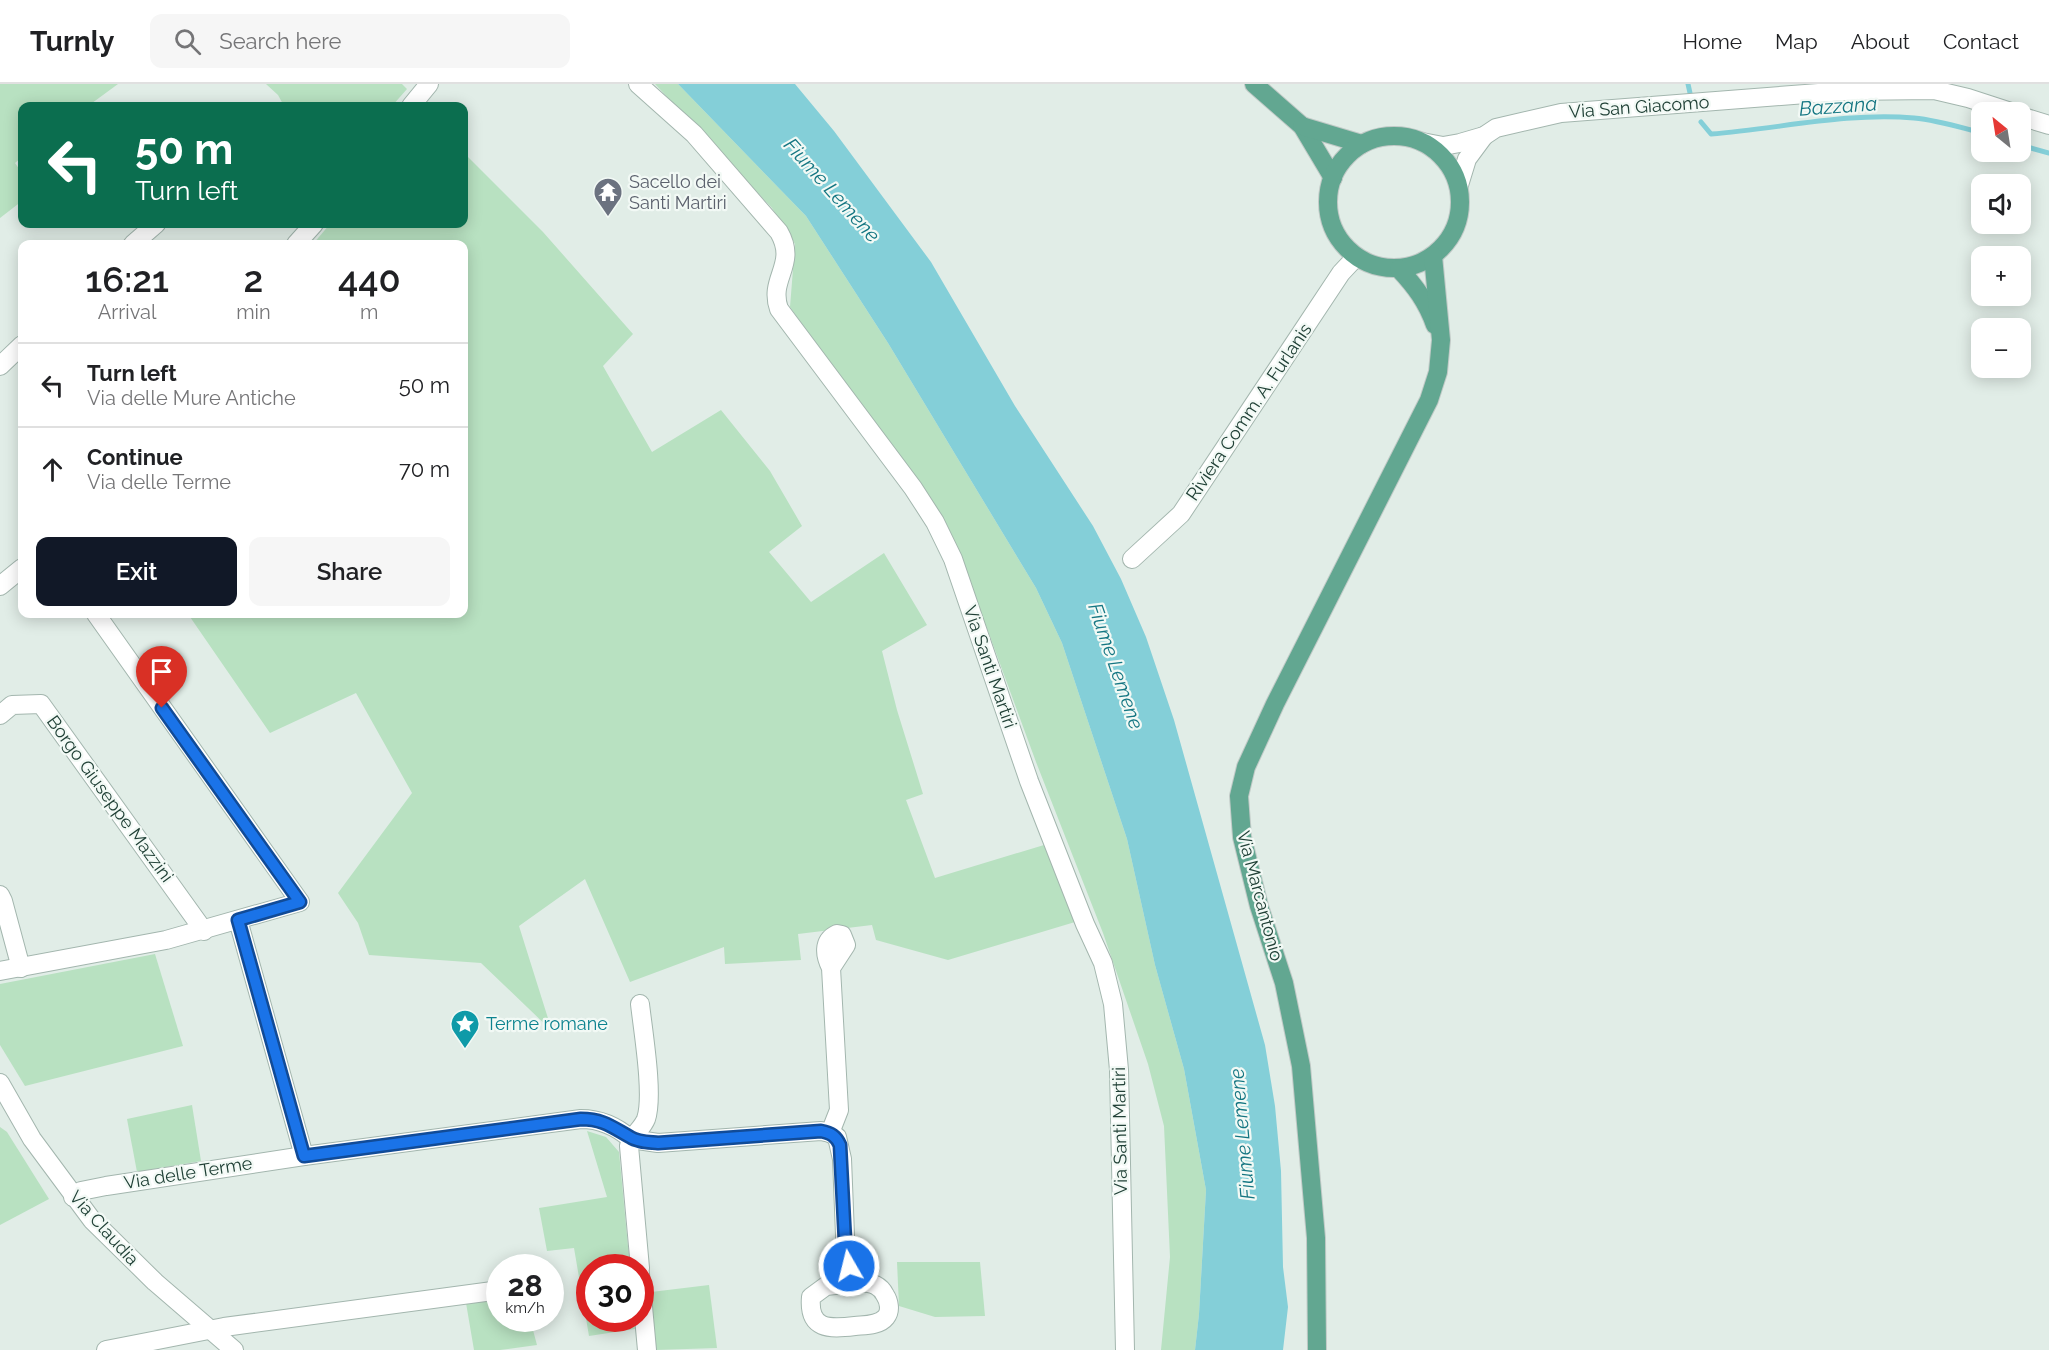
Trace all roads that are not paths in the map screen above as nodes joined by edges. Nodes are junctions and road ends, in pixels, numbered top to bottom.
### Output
1 (429, 84) edge
2 (638, 84) edge
3 (1254, 84) edge
4 (414, 102) edge
5 (1976, 102) edge
6 (2031, 119) edge
7 (2049, 125) edge
8 (1302, 126) junction
9 (1484, 136) junction
10 (1422, 142) junction
11 (1362, 144) junction
12 (1333, 178) junction
13 (1459, 185) junction
14 (151, 228) edge
15 (311, 228) edge
16 (138, 240) edge
17 (300, 240) edge
18 (1434, 256) junction
19 (1356, 257) junction
20 (1399, 269) junction
21 (1441, 340) junction
22 (18, 349) edge
23 (0, 366) edge
24 (1132, 560) dead end
25 (18, 571) edge
26 (0, 586) edge
27 (99, 618) edge
28 (0, 715) edge
29 (0, 895) edge
30 (238, 920) junction
31 (204, 931) junction
32 (21, 968) junction
33 (831, 968) dead end
34 (0, 971) edge
35 (640, 1004) dead end
36 (0, 1083) edge
37 (0, 1110) edge
38 (21, 1123) junction
39 (830, 1133) junction
40 (631, 1139) junction
41 (304, 1156) junction
42 (73, 1197) junction
43 (639, 1254) edge
44 (846, 1260) junction
45 (862, 1282) junction
46 (833, 1285) junction
47 (486, 1292) edge
48 (211, 1331) junction
49 (645, 1332) edge
50 (106, 1350) edge
51 (234, 1350) edge
52 (647, 1350) edge
53 (1125, 1350) edge
54 (1317, 1350) edge

1 - 4 street
2 - 53 street, Via Santi Martiri
3 - 8 main road
5 - 9 street, Via San Giacomo
6 - 7 street
8 - 11 main road
8 - 12 main road
9 - 10 street, Via San Giacomo
9 - 13 street
10 - 11 main road
10 - 13 main road
11 - 12 main road
12 - 19 main road
13 - 18 main road
14 - 16 street
15 - 17 street
18 - 20 main road
18 - 21 main road, Via Marcantonio
19 - 20 main road
19 - 24 street, Riviera Comm. A. Furlanis
20 - 21 main road, Via Marcantonio
21 - 54 main road, Via Marcantonio
22 - 23 street
25 - 26 street
27 - 30 street
28 - 31 street, Borgo Giuseppe Mazzini
29 - 32 street
30 - 31 street
30 - 41 street
31 - 32 street
32 - 34 street
33 - 39 street
35 - 40 street
36 - 38 street, Via Claudia
37 - 38 street
38 - 42 street, Via Claudia
39 - 40 street
39 - 44 street
40 - 41 street, Via delle Terme
40 - 43 street
41 - 42 street, Via delle Terme
42 - 48 street, Via Claudia
44 - 45 street
44 - 46 street
45 - 46 street
45 - 46 street
47 - 48 street
48 - 50 street
48 - 51 street, Via Claudia
49 - 52 street

